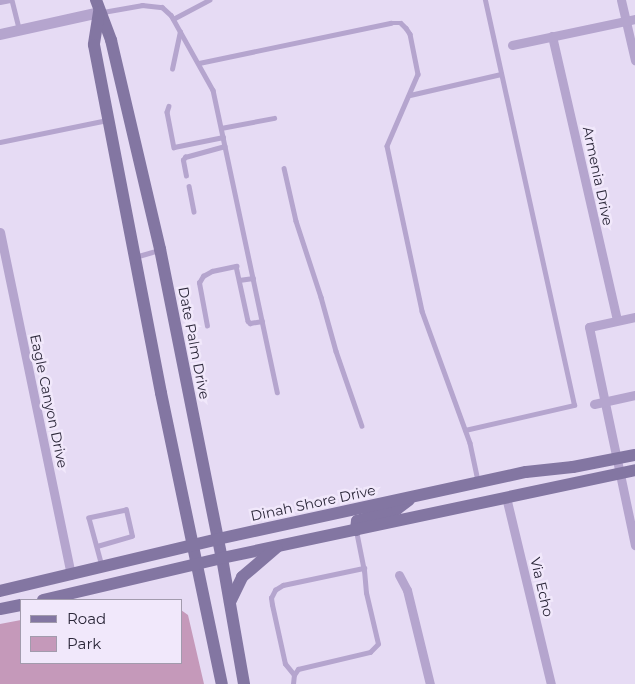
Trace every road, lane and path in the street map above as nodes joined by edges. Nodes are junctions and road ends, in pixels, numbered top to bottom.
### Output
1 (11, 0) edge
2 (209, 0) edge
3 (485, 0) edge
4 (621, 0) edge
5 (0, 2) edge
6 (98, 6) edge
7 (173, 18) junction
8 (630, 20) edge
9 (20, 30) junction
10 (180, 32) junction
11 (0, 34) edge
12 (552, 36) junction
13 (512, 45) dead end
14 (635, 60) edge
15 (199, 63) junction
16 (172, 69) dead end
17 (501, 74) junction
18 (410, 95) junction
19 (169, 106) dead end
20 (274, 118) dead end
21 (108, 120) junction
22 (221, 128) junction
23 (223, 137) junction
24 (0, 142) edge
25 (225, 146) junction
26 (284, 168) dead end
27 (186, 176) dead end
28 (188, 186) dead end
29 (194, 212) dead end
30 (0, 232) edge
31 (160, 249) junction
32 (134, 258) junction
33 (253, 278) junction
34 (239, 280) junction
35 (635, 317) edge
36 (262, 320) junction
37 (617, 320) junction
38 (207, 326) dead end
39 (277, 392) dead end
40 (635, 395) edge
41 (606, 402) junction
42 (594, 404) dead end
43 (362, 426) dead end
44 (465, 430) junction
45 (635, 455) edge
46 (616, 459) junction
47 (635, 470) edge
48 (619, 474) junction
49 (478, 482) junction
50 (549, 488) junction
51 (415, 496) junction
52 (506, 497) junction
53 (483, 502) junction
54 (356, 530) junction
55 (218, 539) junction
56 (192, 545) junction
57 (635, 545) edge
58 (97, 546) junction
59 (280, 546) junction
60 (222, 558) junction
61 (197, 564) junction
62 (102, 568) junction
63 (364, 568) junction
64 (71, 575) junction
65 (399, 575) dead end
66 (0, 591) edge
67 (47, 599) edge
68 (230, 602) junction
69 (20, 605) edge
70 (0, 609) edge
71 (294, 675) junction
72 (222, 684) edge
73 (244, 684) edge
74 (293, 684) edge
75 (430, 684) edge
76 (551, 684) edge

1 - 5 lane
1 - 9 lane
2 - 7 lane
3 - 17 lane
4 - 8 street
6 - 7 lane
6 - 9 street
6 - 21 main road
6 - 31 main road, Date Palm Drive
7 - 10 lane
8 - 12 street
8 - 14 street
9 - 11 street
10 - 15 lane
10 - 16 lane
12 - 13 street
12 - 37 street, Armenia Drive
15 - 18 lane
15 - 22 lane
17 - 18 lane
17 - 44 lane
18 - 44 lane
19 - 23 lane
20 - 22 lane
21 - 24 lane
21 - 32 main road
22 - 23 lane
23 - 25 lane
25 - 27 lane
25 - 33 lane
26 - 43 lane
28 - 29 lane
30 - 64 street, Eagle Canyon Drive
31 - 32 lane
31 - 55 main road, Date Palm Drive
32 - 56 main road
33 - 34 lane
33 - 36 lane
34 - 36 lane
34 - 38 lane
35 - 37 street
36 - 39 lane
37 - 41 street
40 - 41 street
41 - 42 street
41 - 46 street
44 - 49 lane
45 - 46 main road, Dinah Shore Drive
46 - 48 street
46 - 49 main road, Dinah Shore Drive
46 - 50 main road
47 - 48 main road
48 - 50 main road
48 - 57 street
49 - 51 main road, Dinah Shore Drive
49 - 53 main road
50 - 52 main road
51 - 54 main road
51 - 55 main road, Dinah Shore Drive
52 - 53 main road
52 - 76 street, Via Echo
53 - 54 main road
54 - 59 main road
54 - 63 lane
55 - 56 main road, Dinah Shore Drive
55 - 60 main road, Date Palm Drive
56 - 61 main road
56 - 62 main road, Dinah Shore Drive
58 - 58 lane
58 - 62 lane
59 - 60 main road
59 - 68 main road
60 - 61 main road
60 - 68 main road, Date Palm Drive
61 - 67 main road
61 - 72 main road
62 - 64 main road, Dinah Shore Drive
63 - 71 lane
63 - 71 lane
64 - 66 main road, Dinah Shore Drive
65 - 75 street
68 - 73 main road, Date Palm Drive
69 - 70 main road
71 - 74 lane

